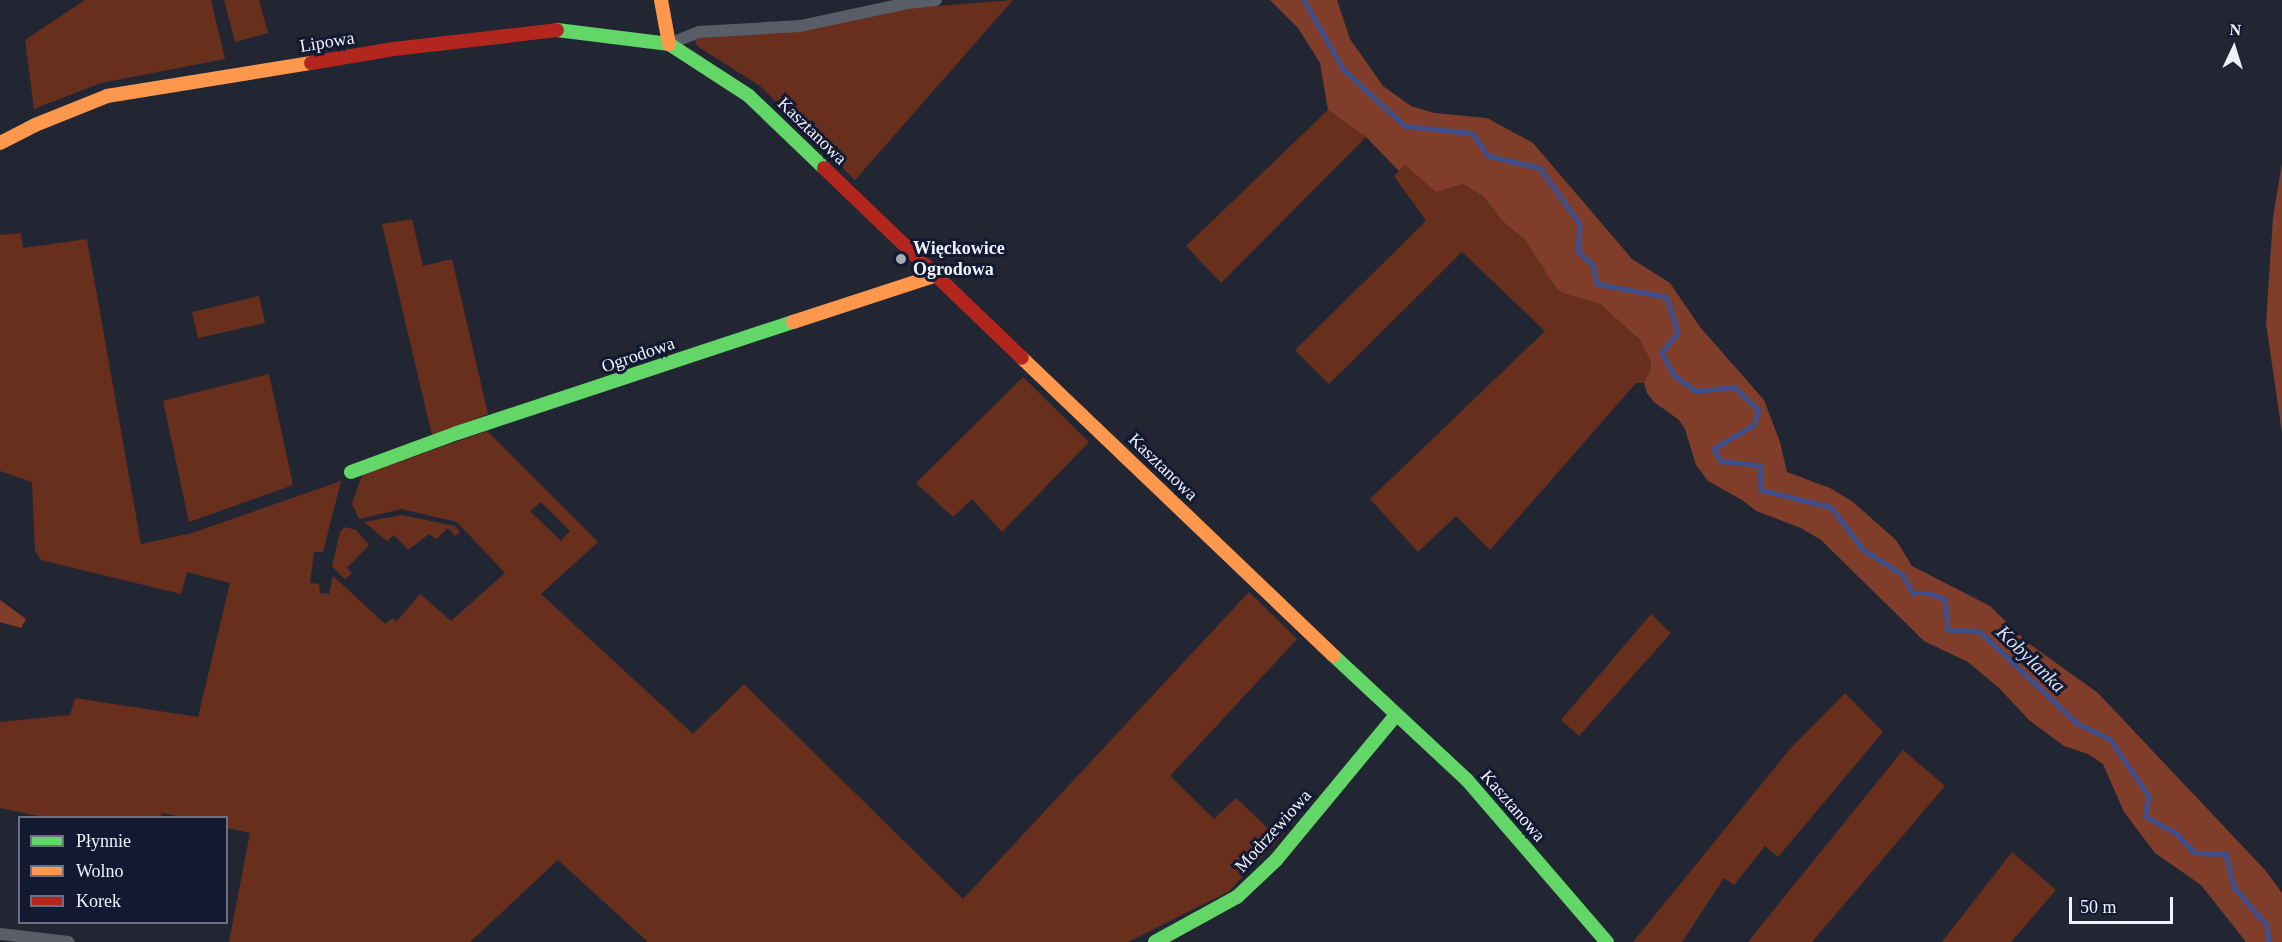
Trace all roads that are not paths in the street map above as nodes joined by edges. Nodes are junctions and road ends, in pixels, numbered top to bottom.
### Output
1 (661, 0) edge
2 (936, 0) edge
3 (669, 44) junction
4 (0, 143) edge
5 (937, 274) junction
6 (351, 472) dead end
7 (1395, 716) junction
8 (0, 934) edge
9 (69, 942) edge
10 (1155, 942) edge
11 (1607, 942) edge

1 - 3 street
2 - 3 street
3 - 4 street, Lipowa
3 - 5 street, Kasztanowa
5 - 6 street, Ogrodowa
5 - 7 street, Kasztanowa
7 - 10 street, Modrzewiowa
7 - 11 street, Kasztanowa
8 - 9 street

